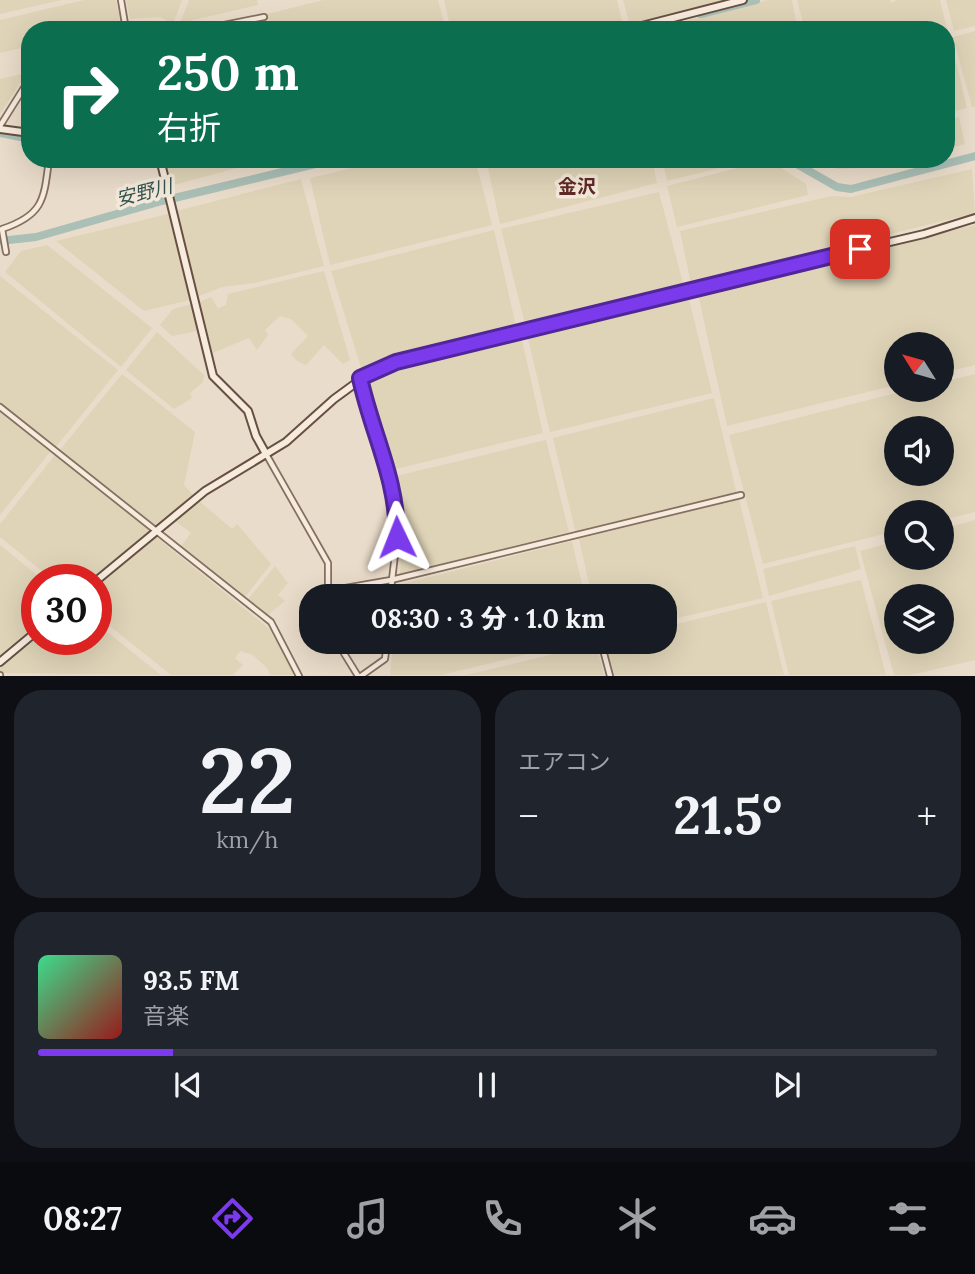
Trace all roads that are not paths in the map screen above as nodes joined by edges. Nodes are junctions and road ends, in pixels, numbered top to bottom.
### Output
1 (121, 0) edge
2 (743, 0) edge
3 (264, 17) dead end
4 (124, 21) edge
5 (244, 21) edge
6 (661, 21) edge
7 (21, 93) edge
8 (0, 127) edge
9 (21, 131) edge
10 (47, 168) edge
11 (162, 168) edge
12 (975, 218) edge
13 (6, 250) dead end
14 (360, 378) junction
15 (0, 407) edge
16 (267, 454) junction
17 (741, 495) dead end
18 (155, 531) junction
19 (112, 567) edge
20 (391, 580) junction
21 (329, 584) edge
22 (373, 584) edge
23 (391, 584) edge
24 (21, 644) edge
25 (345, 654) edge
26 (385, 654) edge
27 (604, 654) edge
28 (0, 662) edge
29 (299, 676) edge
30 (360, 676) edge
31 (610, 676) edge

1 - 4 street
2 - 6 street
3 - 5 street
7 - 8 street
8 - 9 street
10 - 13 street
11 - 16 street
12 - 14 street
14 - 16 street
14 - 20 street
15 - 18 street
16 - 18 street
16 - 21 street
17 - 20 street
18 - 19 street
18 - 29 street
20 - 22 street
20 - 23 street
24 - 28 street
25 - 30 street
26 - 30 street
27 - 31 street

